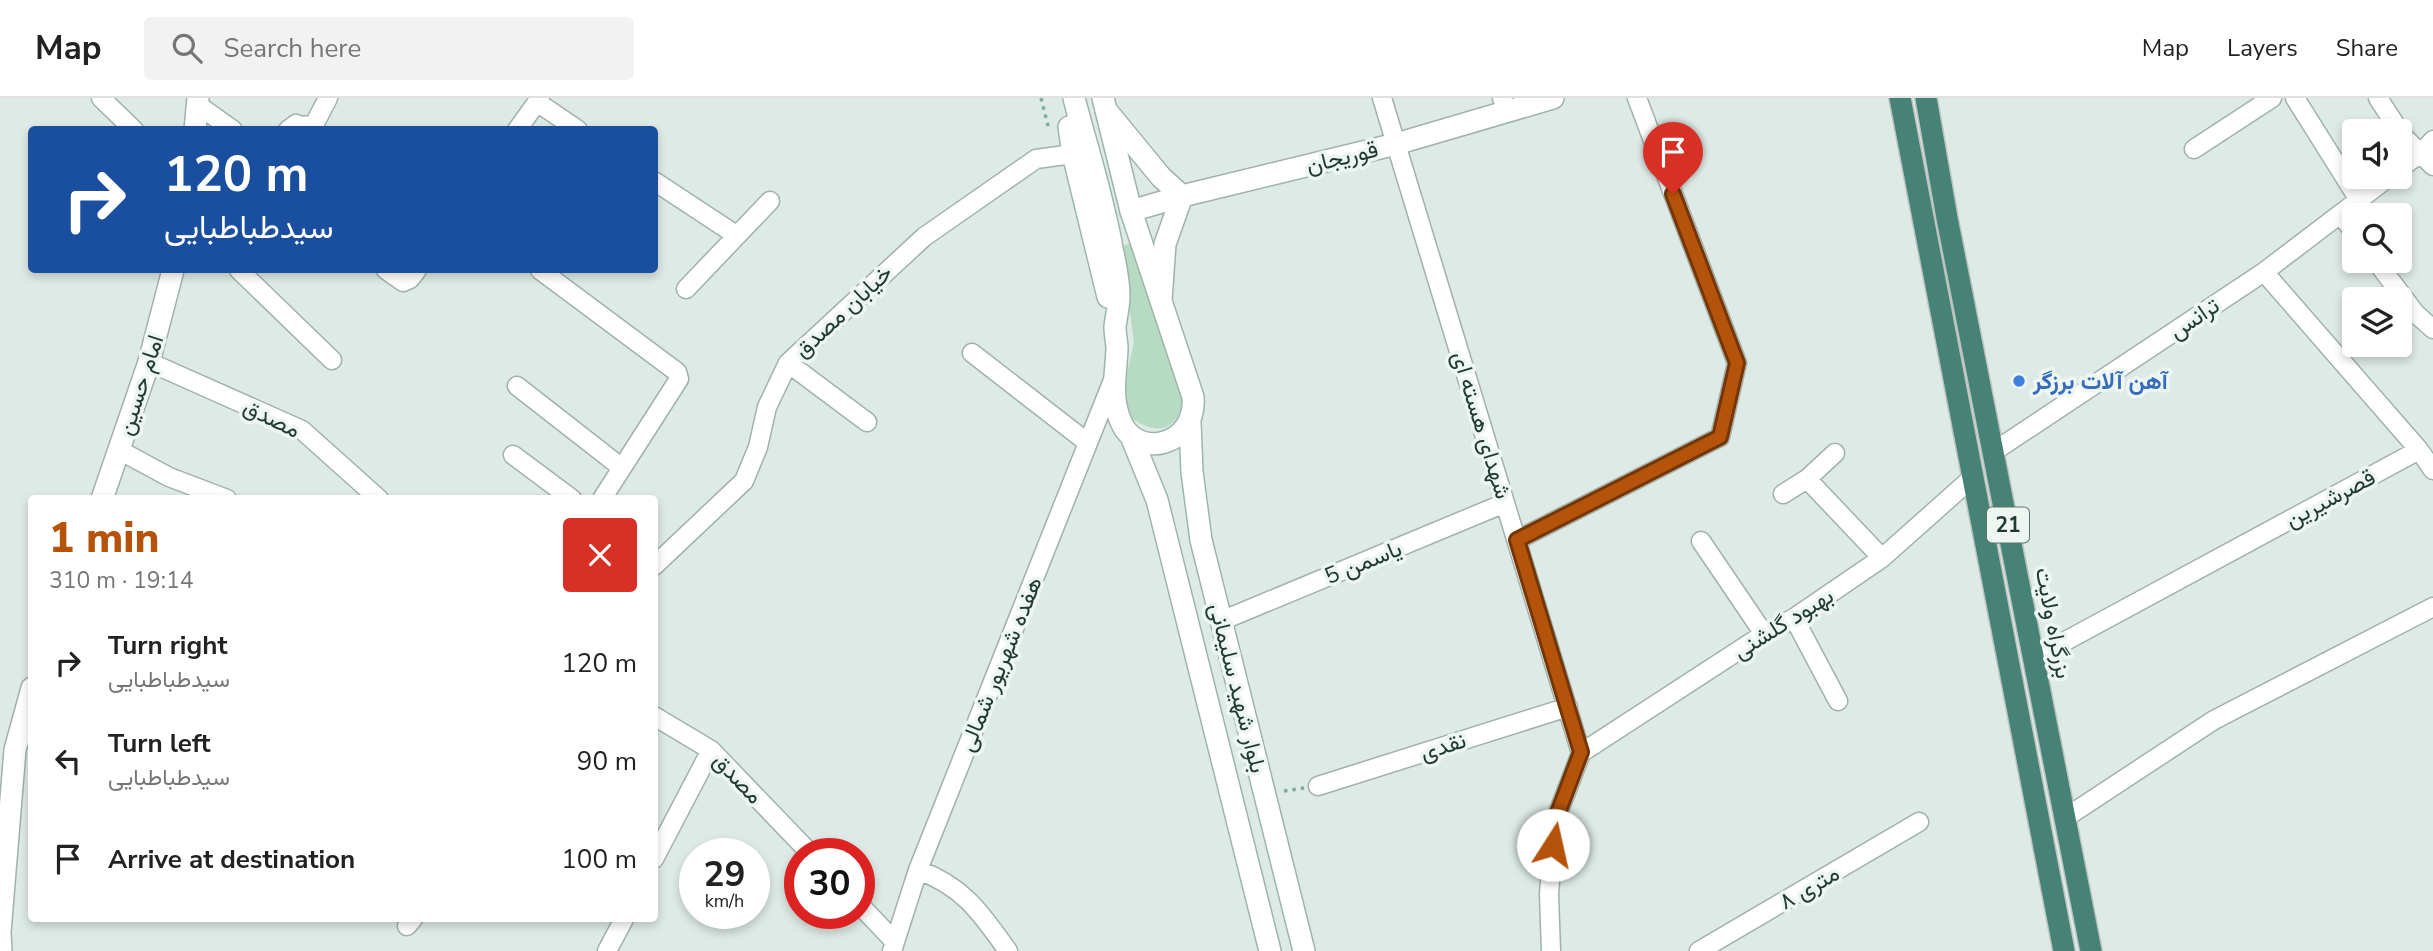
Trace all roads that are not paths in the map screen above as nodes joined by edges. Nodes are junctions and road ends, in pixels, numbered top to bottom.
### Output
1 (101, 98) edge
2 (328, 98) edge
3 (1063, 98) edge
4 (1074, 98) edge
5 (1382, 98) edge
6 (1553, 98) edge
7 (1637, 98) edge
8 (1900, 98) edge
9 (1926, 98) edge
10 (2272, 98) edge
11 (2295, 98) edge
12 (2378, 98) edge
13 (539, 100) edge
14 (198, 102) edge
15 (1105, 104) edge
16 (1505, 105) edge
17 (130, 126) edge
18 (195, 126) edge
19 (228, 126) edge
20 (306, 126) edge
21 (520, 126) edge
22 (573, 126) edge
23 (1396, 144) junction
24 (2194, 149) dead end
25 (2429, 153) edge
26 (1073, 154) junction
27 (2412, 162) edge
28 (658, 184) edge
29 (2373, 189) edge
30 (1182, 196) junction
31 (2359, 200) junction
32 (770, 201) dead end
33 (1130, 211) junction
34 (2340, 214) junction
35 (1106, 216) junction
36 (2342, 217) edge
37 (736, 235) junction
38 (2264, 272) junction
39 (172, 273) edge
40 (242, 273) edge
41 (390, 273) edge
42 (415, 273) edge
43 (544, 273) edge
44 (2384, 273) edge
45 (686, 289) dead end
46 (1161, 300) junction
47 (1115, 327) junction
48 (2433, 329) edge
49 (972, 353) dead end
50 (332, 360) dead end
51 (149, 362) junction
52 (788, 362) junction
53 (1114, 379) junction
54 (517, 386) dead end
55 (867, 422) dead end
56 (1190, 422) junction
57 (1132, 436) junction
58 (1088, 443) junction
59 (118, 450) junction
60 (2418, 450) junction
61 (1993, 452) junction
62 (1835, 453) dead end
63 (513, 455) dead end
64 (622, 468) junction
65 (2433, 470) edge
66 (1973, 477) junction
67 (1807, 478) junction
68 (1783, 494) dead end
69 (103, 495) edge
70 (216, 495) edge
71 (375, 495) edge
72 (567, 495) edge
73 (605, 495) edge
74 (1505, 503) junction
75 (1517, 540) junction
76 (1700, 541) dead end
77 (1882, 558) junction
78 (658, 562) edge
79 (2433, 607) edge
80 (1794, 618) junction
81 (1221, 621) junction
82 (1764, 634) junction
83 (2034, 658) junction
84 (1838, 701) dead end
85 (28, 706) edge
86 (1568, 707) junction
87 (658, 718) edge
88 (8, 747) edge
89 (711, 750) junction
90 (1581, 752) junction
91 (1318, 786) road end
92 (2065, 818) junction
93 (1919, 822) dead end
94 (796, 838) edge
95 (658, 851) edge
96 (918, 870) junction
97 (622, 922) edge
98 (875, 923) edge
99 (0, 932) edge
100 (894, 946) edge
101 (1545, 950) edge
102 (1, 951) edge
103 (607, 951) edge
104 (1009, 951) edge
105 (1270, 951) edge
106 (1304, 951) edge
107 (1699, 951) edge
108 (2064, 951) edge
109 (2091, 951) edge

1 - 17 street
2 - 20 street
3 - 26 main road
4 - 35 main road
5 - 23 street, شهدای هسته ای
6 - 16 main road, قوریجان
7 - 75 street
8 - 66 highway, 21
9 - 61 highway, بزرگراه ولایت / 21
10 - 24 street
11 - 31 street
12 - 25 street
13 - 21 street
13 - 22 street
14 - 18 main road
14 - 19 street
15 - 30 main road
15 - 33 main road
16 - 23 main road, قوریجان
23 - 30 main road, قوریجان
23 - 74 street, شهدای هسته ای
25 - 27 street
26 - 47 main road
26 - 52 street, خیابان مصدق
28 - 37 street
29 - 31 street, ترانس
30 - 33 main road, قوریجان
30 - 46 main road
31 - 34 street, ترانس
32 - 37 street
33 - 35 main road, قوریجان
33 - 46 main road, بلوار شهید سلیمانی
34 - 36 street
34 - 38 street, ترانس
35 - 47 main road
37 - 45 street
38 - 60 street
38 - 61 street, ترانس
39 - 51 main road, امام حسین
40 - 50 street
41 - 42 street
43 - 64 street
44 - 48 street
46 - 56 main road, بلوار شهید سلیمانی
47 - 53 main road, بلوار شهید سلیمانی
49 - 58 street
51 - 59 main road, امام حسین
51 - 71 street, مصدق
52 - 55 street
52 - 78 street, خیابان مصدق
53 - 57 main road, بلوار شهید سلیمانی
53 - 58 street, هفده شهریور شمالی
54 - 64 street
56 - 57 main road
56 - 81 main road, بلوار شهید سلیمانی
57 - 105 main road, بلوار شهید سلیمانی
58 - 96 street, هفده شهریور شمالی
59 - 69 main road, امام حسین
59 - 70 street
60 - 65 street
60 - 83 street, قصرشیرین
61 - 83 highway, بزرگراه ولایت / 21
62 - 67 street
63 - 72 street
64 - 73 street
66 - 77 street, بهبود گلشنی
66 - 108 highway, 21
67 - 68 street
67 - 77 street
74 - 75 street, شهدای هسته ای
74 - 81 street, یاسمن 5
75 - 86 street, شهدای هسته ای
76 - 82 street
77 - 80 street, بهبود گلشنی
79 - 92 street
80 - 82 street, بهبود گلشنی
80 - 84 street
81 - 106 main road, بلوار شهید سلیمانی
82 - 90 street, بهبود گلشنی
83 - 92 highway, بزرگراه ولایت / 21
85 - 88 main road
86 - 90 street, شهدای هسته ای
86 - 91 street, نقدی
87 - 89 street, مصدق
88 - 99 main road
89 - 94 street, مصدق
89 - 95 street
90 - 101 street
92 - 109 highway, بزرگراه ولایت / 21
93 - 107 street, ۸ متری
96 - 100 street, هفده شهریور شمالی
96 - 104 street
97 - 103 street
98 - 100 street
99 - 102 main road

